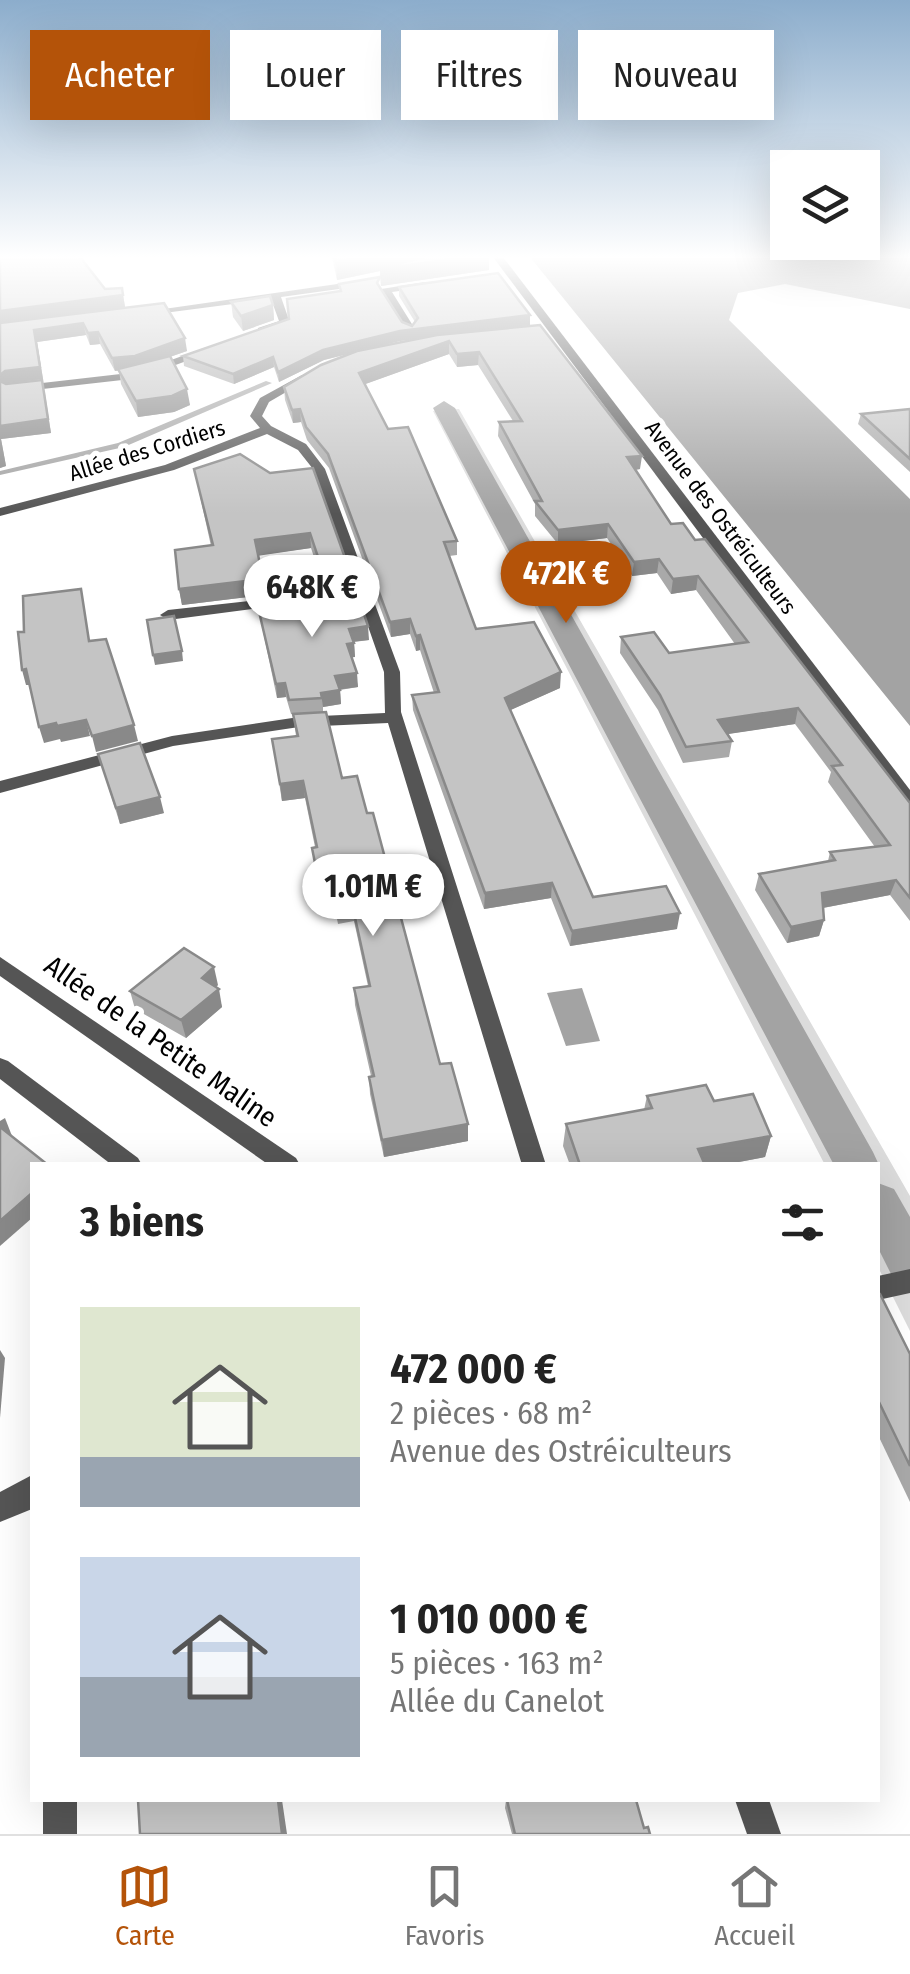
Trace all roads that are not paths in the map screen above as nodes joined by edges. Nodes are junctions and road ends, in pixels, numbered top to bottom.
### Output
1 (566, 343) edge
2 (212, 348) edge
3 (324, 369) edge
4 (9, 390) edge
5 (267, 429) junction
6 (0, 512) edge
7 (304, 599) edge
8 (168, 615) edge
9 (396, 718) junction
10 (0, 787) edge
11 (910, 803) edge
12 (0, 966) edge
13 (0, 1067) edge
14 (126, 1162) edge
15 (284, 1162) edge
16 (533, 1162) edge
17 (30, 1492) edge
18 (0, 1507) edge
19 (60, 1802) edge
20 (753, 1802) edge
21 (60, 1834) edge
22 (764, 1834) edge

1 - 11 street, Avenue des Ostréiculteurs
2 - 4 street
3 - 5 street, Allée des Cordiers
5 - 6 street, Allée des Cordiers
5 - 9 street
7 - 8 street
9 - 10 street
9 - 16 street
12 - 15 street, Allée de la Petite Maline
13 - 14 street
17 - 18 street
19 - 21 street
20 - 22 street

